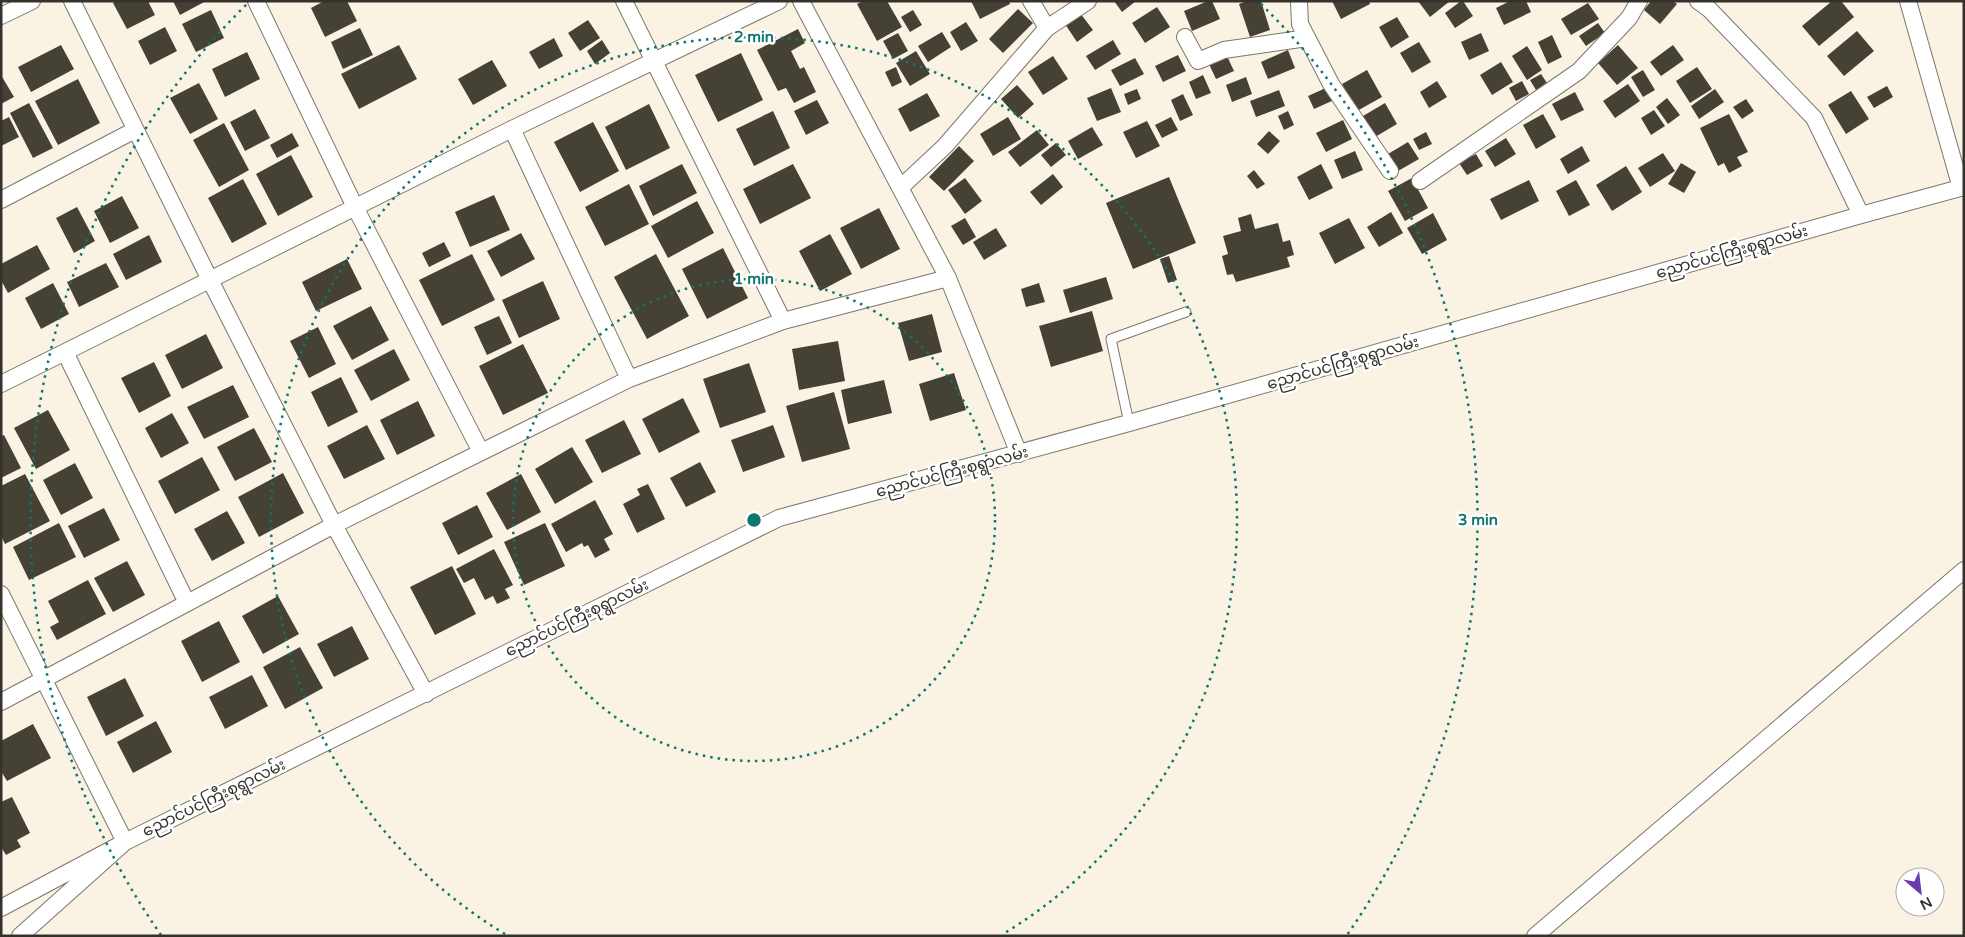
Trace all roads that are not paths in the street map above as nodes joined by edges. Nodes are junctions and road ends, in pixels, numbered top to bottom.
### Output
1 (32, 1) edge
2 (72, 1) edge
3 (256, 1) edge
4 (624, 1) edge
5 (779, 1) edge
6 (801, 1) edge
7 (1030, 1) edge
8 (1088, 1) edge
9 (1299, 1) edge
10 (1639, 1) edge
11 (1698, 1) edge
12 (1908, 1) edge
13 (1, 16) edge
14 (1048, 28) junction
15 (1186, 37) dead end
16 (1308, 38) junction
17 (654, 61) junction
18 (512, 129) junction
19 (135, 130) junction
20 (1390, 171) dead end
21 (1420, 181) dead end
22 (900, 188) junction
23 (1962, 188) edge
24 (1, 200) edge
25 (355, 207) junction
26 (1861, 215) junction
27 (948, 278) junction
28 (210, 280) junction
29 (1186, 312) dead end
30 (783, 321) junction
31 (65, 352) junction
32 (629, 379) junction
33 (1, 384) edge
34 (1128, 423) junction
35 (481, 452) junction
36 (1019, 454) junction
37 (334, 525) junction
38 (1964, 570) edge
39 (1, 594) edge
40 (187, 603) junction
41 (44, 679) junction
42 (426, 694) junction
43 (1, 702) edge
44 (125, 842) junction
45 (1, 908) edge
46 (20, 936) edge
47 (1535, 936) edge

1 - 13 street
2 - 19 street
3 - 25 street
4 - 17 street
5 - 17 street
6 - 22 street
7 - 14 street
8 - 14 street
9 - 16 street
10 - 21 street
11 - 26 street
12 - 23 street
14 - 22 street
15 - 16 street
16 - 20 street
17 - 18 street
17 - 30 street
18 - 25 street
18 - 32 street
19 - 24 street
19 - 28 street
22 - 27 street
23 - 26 street, ညောင်ပင်ကြီးစုရွာလမ်း
25 - 28 street
25 - 35 street
26 - 34 street, ညောင်ပင်ကြီးစုရွာလမ်း
27 - 30 street
27 - 36 street
28 - 31 street
28 - 37 street
29 - 34 lane
30 - 32 street
31 - 33 street
31 - 40 street
32 - 35 street
34 - 36 street, ညောင်ပင်ကြီးစုရွာလမ်း
35 - 37 street
36 - 42 street, ညောင်ပင်ကြီးစုရွာလမ်း
37 - 40 street
37 - 42 street
38 - 47 street
39 - 41 street
40 - 41 street
41 - 43 street
41 - 44 street
42 - 44 street, ညောင်ပင်ကြီးစုရွာလမ်း
44 - 45 street
44 - 46 street, ညောင်ပင်ကြီးစုရွာလမ်း

